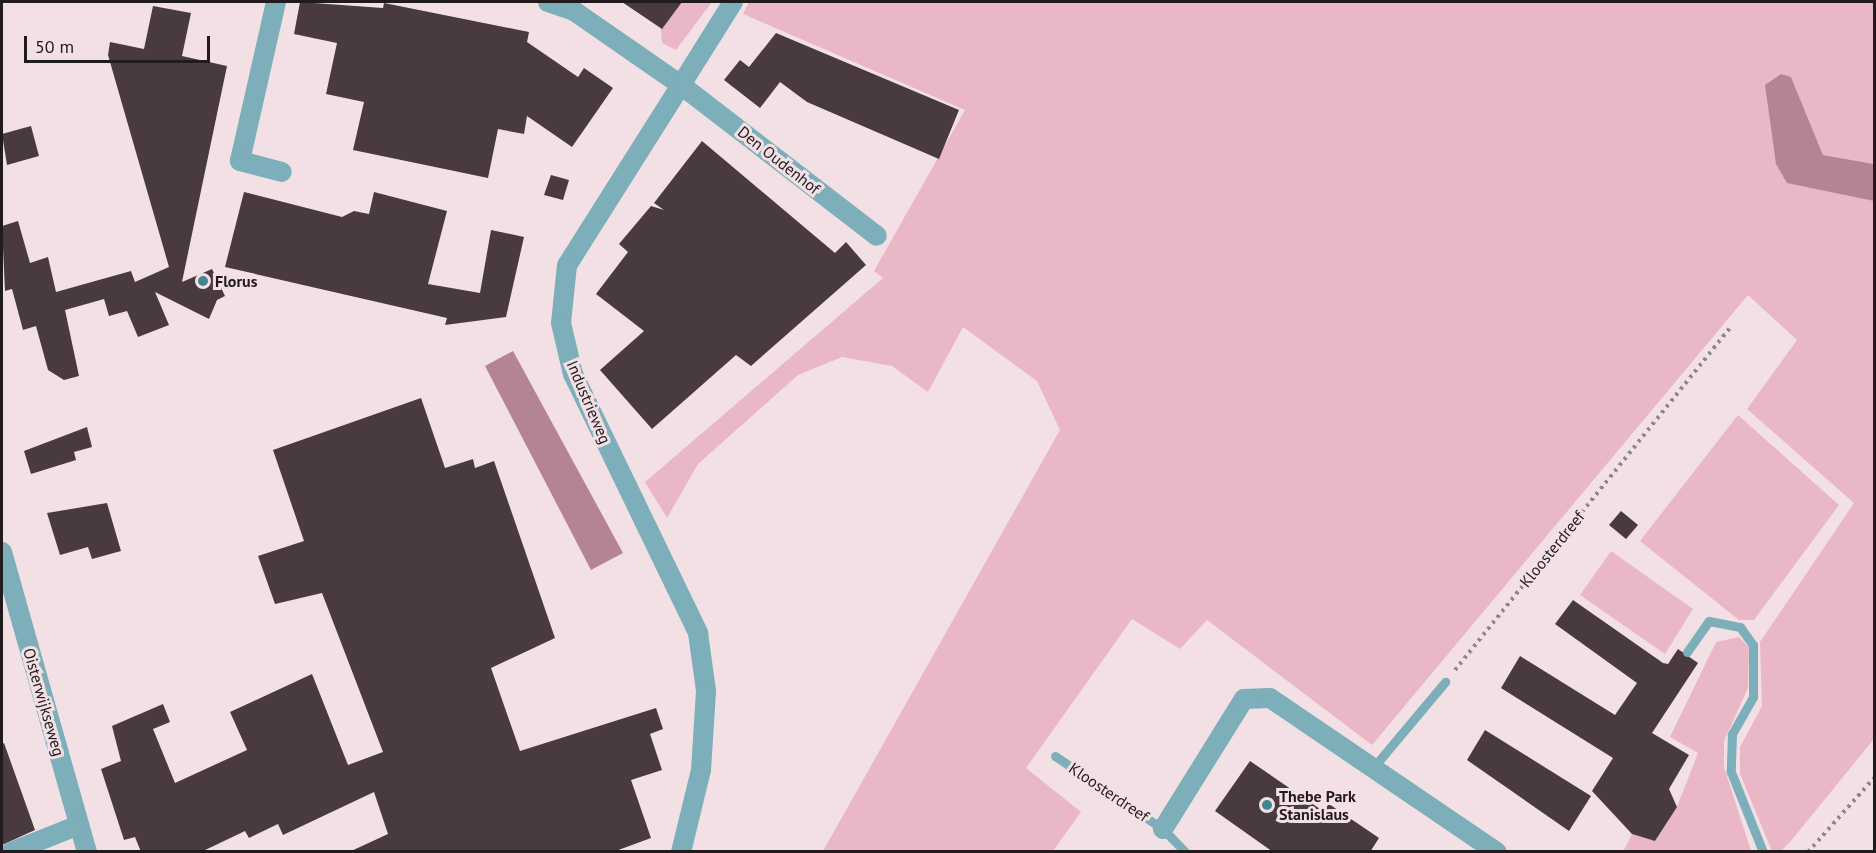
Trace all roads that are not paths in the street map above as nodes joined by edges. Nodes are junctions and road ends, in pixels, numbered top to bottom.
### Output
1 (276, 2) edge
2 (548, 2) edge
3 (733, 2) edge
4 (681, 85) junction
5 (282, 172) dead end
6 (877, 236) dead end
7 (2, 552) edge
8 (1686, 652) dead end
9 (1445, 682) road end
10 (1055, 756) dead end
11 (1372, 769) junction
12 (79, 825) junction
13 (1163, 828) junction
14 (684, 851) edge
15 (11, 852) edge
16 (87, 852) edge
17 (1185, 852) edge
18 (1497, 852) edge
19 (1763, 852) edge

1 - 5 street
2 - 4 street
3 - 4 street, Industrieweg
4 - 6 street, Den Oudenhof
4 - 14 street, Industrieweg
7 - 12 street, Oisterwijkseweg
8 - 19 lane
9 - 11 lane
10 - 13 lane, Kloosterdreef
11 - 13 street, Kloosterdreef
11 - 18 street, Kloosterdreef
12 - 15 street
12 - 16 street, Oisterwijkseweg
13 - 17 lane, Kloosterdreef

